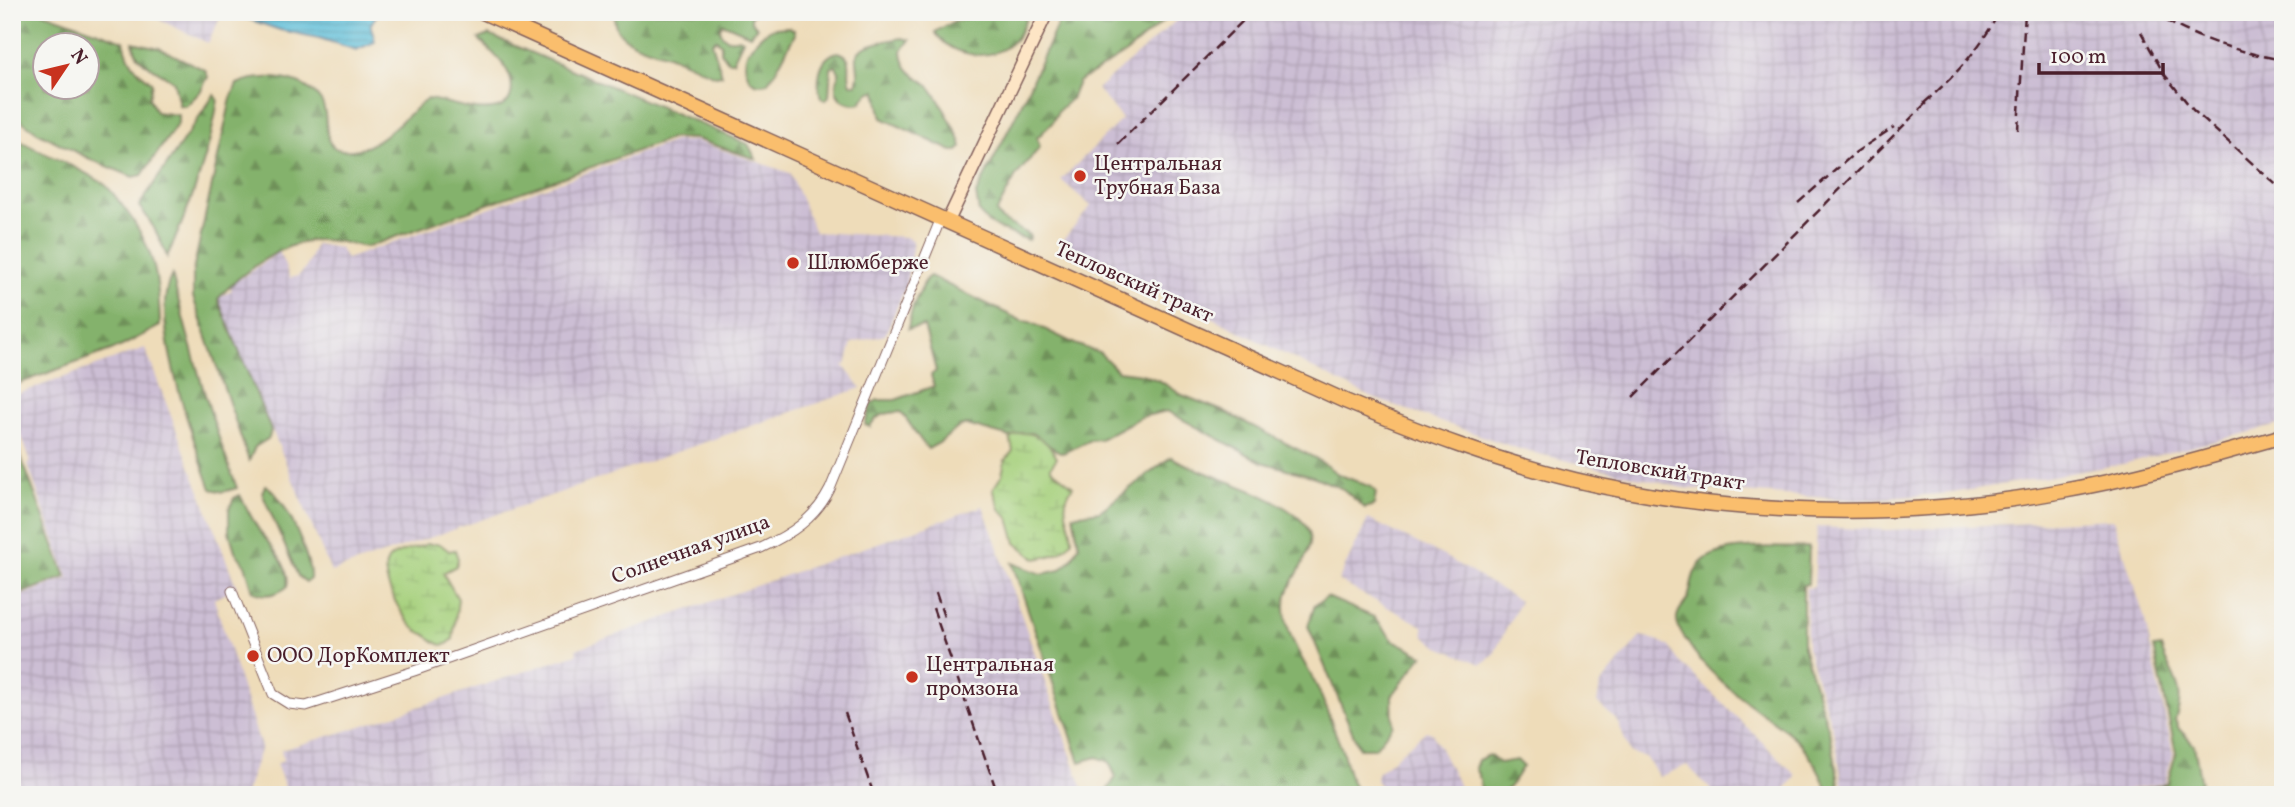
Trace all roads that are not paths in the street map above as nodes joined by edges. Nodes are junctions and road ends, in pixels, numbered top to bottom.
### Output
1 (483, 12) edge
2 (1047, 12) edge
3 (945, 220) junction
4 (2283, 436) edge
5 (232, 591) dead end

1 - 3 main road, Тепловский тракт
2 - 3 street, Солнечная улица
3 - 4 main road, Тепловский тракт
3 - 5 street, Солнечная улица

